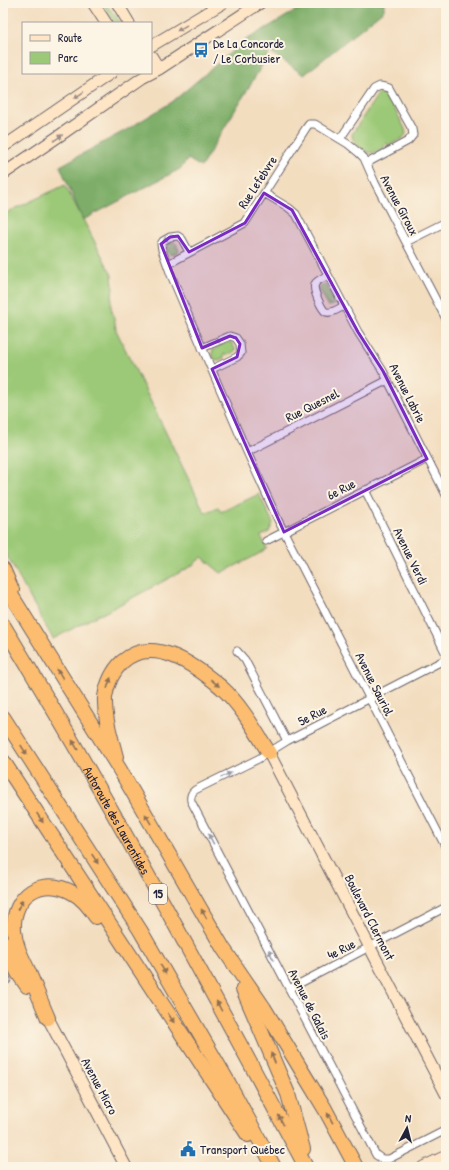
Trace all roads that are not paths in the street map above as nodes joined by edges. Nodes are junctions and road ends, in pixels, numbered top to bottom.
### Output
1 (93, 3) edge
2 (117, 3) edge
3 (223, 3) edge
4 (260, 3) edge
5 (105, 22) edge
6 (128, 22) edge
7 (152, 45) edge
8 (152, 58) edge
9 (159, 69) junction
10 (152, 72) edge
11 (110, 74) edge
12 (140, 76) edge
13 (311, 124) joint
14 (340, 139) junction
15 (3, 147) edge
16 (367, 163) junction
17 (3, 174) edge
18 (264, 193) junction
19 (446, 222) edge
20 (406, 242) junction
21 (189, 252) junction
22 (168, 264) junction
23 (328, 275) junction
24 (344, 306) junction
25 (446, 319) edge
26 (202, 348) junction
27 (212, 369) junction
28 (388, 380) junction
29 (247, 452) junction
30 (428, 459) junction
31 (365, 490) junction
32 (446, 495) edge
33 (284, 532) junction
34 (266, 541) dead end
35 (3, 569) edge
36 (3, 582) edge
37 (23, 614) junction
38 (3, 625) edge
39 (237, 651) dead end
40 (446, 654) edge
41 (446, 659) edge
42 (369, 699) junction
43 (3, 717) edge
44 (287, 741) junction
45 (269, 753) junction
46 (3, 761) edge
47 (120, 770) junction
48 (191, 793) joint
49 (446, 848) edge
50 (446, 908) edge
51 (3, 942) edge
52 (369, 947) junction
53 (223, 948) junction
54 (3, 973) edge
55 (142, 974) junction
56 (3, 982) edge
57 (289, 989) junction
58 (48, 1018) junction
59 (446, 1094) edge
60 (446, 1130) edge
61 (446, 1156) edge
62 (126, 1167) edge
63 (269, 1167) edge
64 (274, 1167) edge
65 (307, 1167) edge
66 (356, 1167) edge
67 (423, 1167) edge

1 - 5 street
2 - 6 street
3 -> 7 street
4 - 9 street
8 - 9 street
9 - 10 street
11 -> 15 street
17 -> 12 street
13 - 14 street, Avenue Giroux
13 - 18 street, Rue Lefebvre
14 - 16 street, Avenue Giroux
14 - 16 street
16 - 20 street, Avenue Giroux
18 - 21 street, Rue Lefebvre
18 - 23 street, Avenue Labrie
19 - 20 street
20 - 25 street, Avenue Giroux
21 - 22 street, Rue Lefebvre
21 -> 22 street
22 - 26 street
23 - 24 street, Avenue Labrie
23 - 24 street
24 - 28 street, Avenue Labrie
26 - 27 street
27 -> 26 street
27 - 29 street
28 - 29 street, Rue Quesnel
28 - 30 street, Avenue Labrie
29 - 33 street
30 - 31 street, 6e Rue
30 - 32 street, Avenue Labrie
31 - 33 street, 6e Rue
31 - 40 street, Avenue Verdi
33 - 34 street, 6e Rue
33 - 42 street, Avenue Sauriol
35 - 37 highway
36 - 37 highway
47 -> 37 highway
65 -> 38 highway, Autoroute des Laurentides / 15
39 - 44 street
41 - 42 street, 5e Rue
42 - 44 street, 5e Rue
42 - 49 street, Avenue Sauriol
43 -> 64 highway
44 - 45 street, 5e Rue
47 -> 45 highway
48 -> 45 street, 5e Rue
45 - 52 street, Boulevard Clermont
46 -> 55 highway
53 -> 47 highway
57 -> 48 street, Avenue de Galais
50 - 52 street, 4e Rue
51 - 58 highway
52 - 57 street, 4e Rue
52 - 59 street, Boulevard Clermont
65 -> 53 highway
66 -> 53 highway
54 - 56 street
58 -> 55 highway
55 -> 63 highway
57 - 60 street, Avenue de Galais
58 - 62 street, Avenue Micro
61 - 67 street

